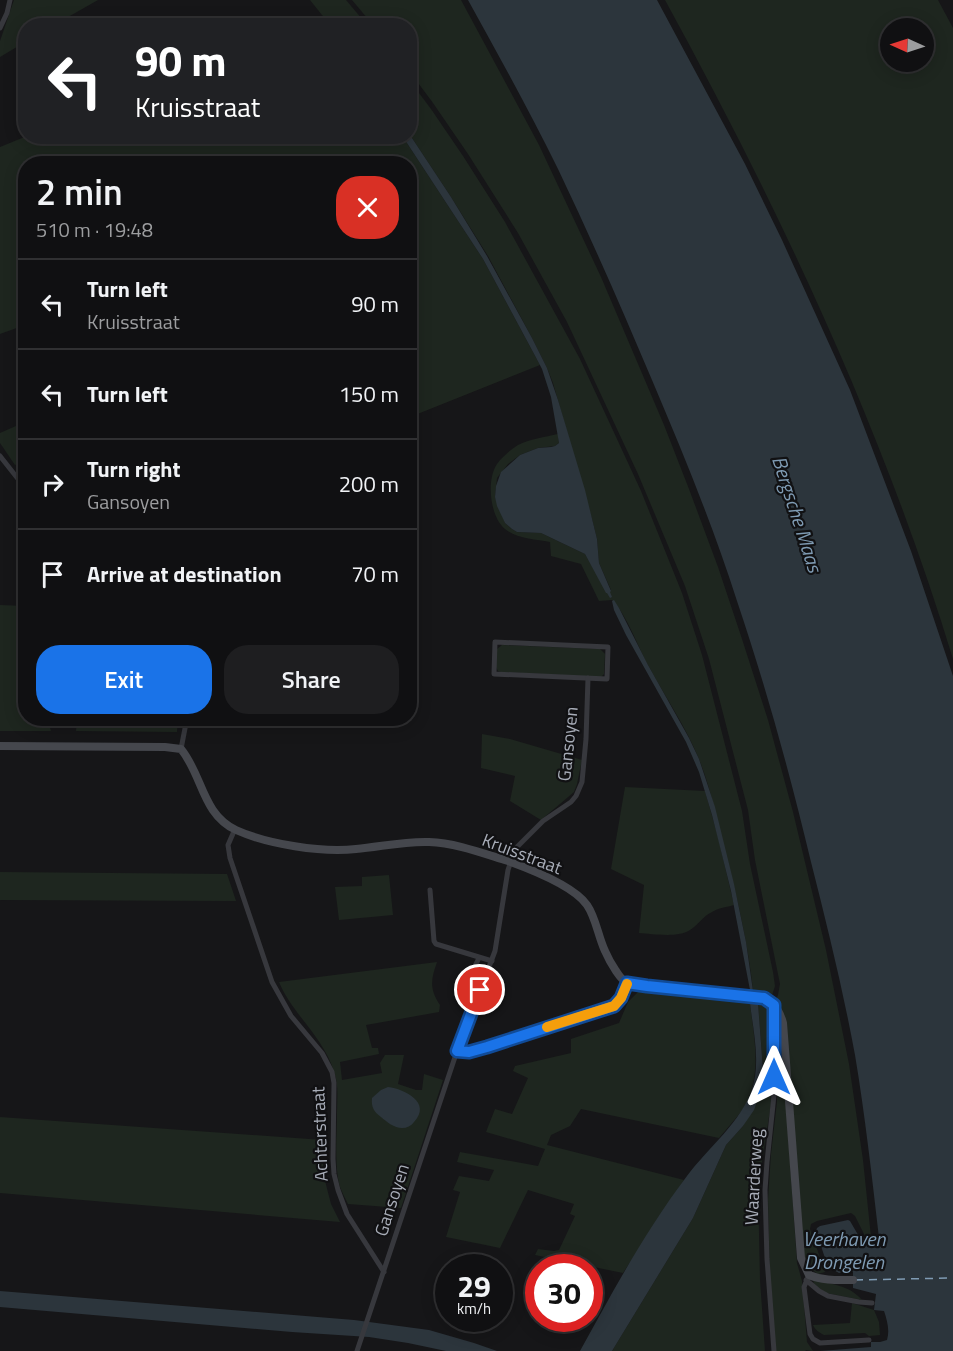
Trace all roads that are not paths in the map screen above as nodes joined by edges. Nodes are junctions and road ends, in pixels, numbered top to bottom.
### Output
1 (10, 0) edge
2 (0, 28) edge
3 (0, 456) edge
4 (18, 479) edge
5 (588, 678) junction
6 (186, 726) edge
7 (0, 746) edge
8 (181, 750) junction
9 (234, 829) junction
10 (511, 862) junction
11 (430, 890) dead end
12 (479, 958) junction
13 (492, 961) junction
14 (627, 983) junction
15 (475, 1001) junction
16 (774, 1005) junction
17 (457, 1051) junction
18 (384, 1272) junction
19 (807, 1278) junction
20 (853, 1280) dead end
21 (872, 1303) dead end
22 (869, 1340) dead end
23 (357, 1351) edge
24 (774, 1351) edge

1 - 2 street
3 - 4 street
5 - 5 street
5 - 10 street, Gansoyen
6 - 8 street
7 - 8 street
8 - 9 street, Kruisstraat
9 - 10 street, Kruisstraat
9 - 18 street, Achterstraat
10 - 13 street, Gansoyen
10 - 14 street, Kruisstraat
11 - 12 street
12 - 13 street
12 - 15 street
13 - 15 street, Gansoyen
14 - 16 street
14 - 17 street
15 - 17 street, Gansoyen
16 - 19 street
16 - 24 street, Waarderweg
17 - 18 street, Gansoyen
18 - 23 street, Gansoyen
19 - 20 street
19 - 21 street
19 - 22 street

